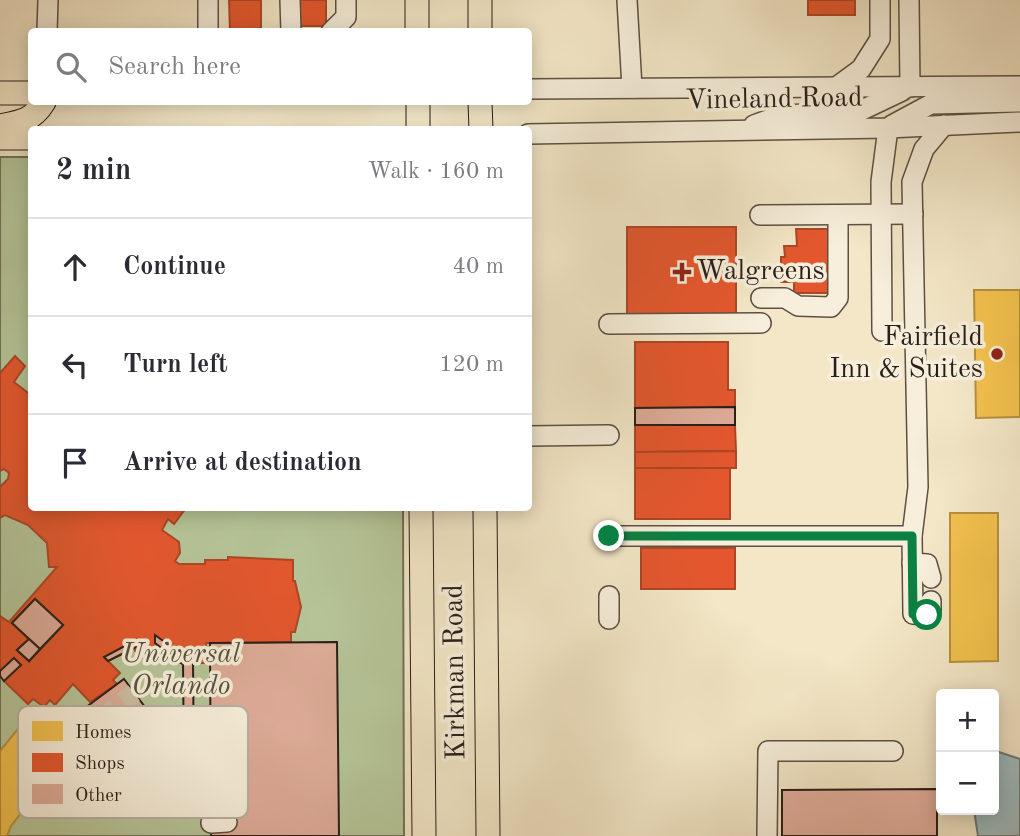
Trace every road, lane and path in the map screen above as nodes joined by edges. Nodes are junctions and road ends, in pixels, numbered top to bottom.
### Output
1 (48, 0) edge
2 (208, 0) edge
3 (290, 0) edge
4 (346, 0) edge
5 (417, 0) edge
6 (480, 0) edge
7 (627, 0) edge
8 (880, 0) edge
9 (909, 0) edge
10 (47, 28) edge
11 (208, 28) edge
12 (291, 28) edge
13 (335, 28) edge
14 (417, 28) edge
15 (480, 28) edge
16 (1020, 86) edge
17 (910, 87) junction
18 (632, 88) junction
19 (835, 88) junction
20 (532, 89) edge
21 (0, 93) edge
22 (28, 93) edge
23 (1020, 102) edge
24 (42, 105) edge
25 (418, 105) edge
26 (480, 105) edge
27 (1020, 122) edge
28 (944, 125) junction
29 (0, 126) edge
30 (418, 126) edge
31 (481, 126) edge
32 (888, 128) junction
33 (741, 130) junction
34 (532, 134) edge
35 (0, 138) edge
36 (28, 138) edge
37 (881, 214) junction
38 (913, 214) junction
39 (760, 215) dead end
40 (838, 215) junction
41 (761, 298) dead end
42 (761, 323) dead end
43 (609, 324) dead end
44 (882, 331) dead end
45 (609, 435) dead end
46 (532, 436) edge
47 (421, 511) edge
48 (485, 511) edge
49 (609, 536) dead end
50 (912, 536) junction
51 (912, 563) junction
52 (931, 578) dead end
53 (609, 596) dead end
54 (931, 601) dead end
55 (609, 619) dead end
56 (893, 751) dead end
57 (424, 836) edge
58 (488, 836) edge
59 (767, 836) edge

1 - 10 street
2 - 11 street
3 - 12 street
4 - 13 street
5 - 14 main road
6 - 15 main road
7 - 18 street
8 - 19 street
9 - 17 street
16 - 17 street, Vineland Road
17 - 19 street, Vineland Road
17 - 33 street
18 - 19 street, Vineland Road
18 - 20 street, Vineland Road
21 - 22 main road
23 - 32 street
24 - 29 main road
25 - 30 main road
26 - 31 main road
27 - 28 street, Vineland Road
28 - 32 street, Vineland Road
28 - 38 street
32 - 33 street, Vineland Road
32 - 37 street
33 - 34 street, Vineland Road
35 - 36 main road
37 - 38 street
37 - 40 street
37 - 44 street
38 - 50 street
39 - 40 street
40 - 41 street
42 - 43 street
45 - 46 street
47 - 57 main road, Kirkman Road
48 - 58 main road, Kirkman Road
49 - 50 street
50 - 51 street
51 - 52 street
51 - 54 street
53 - 55 street
56 - 59 street

